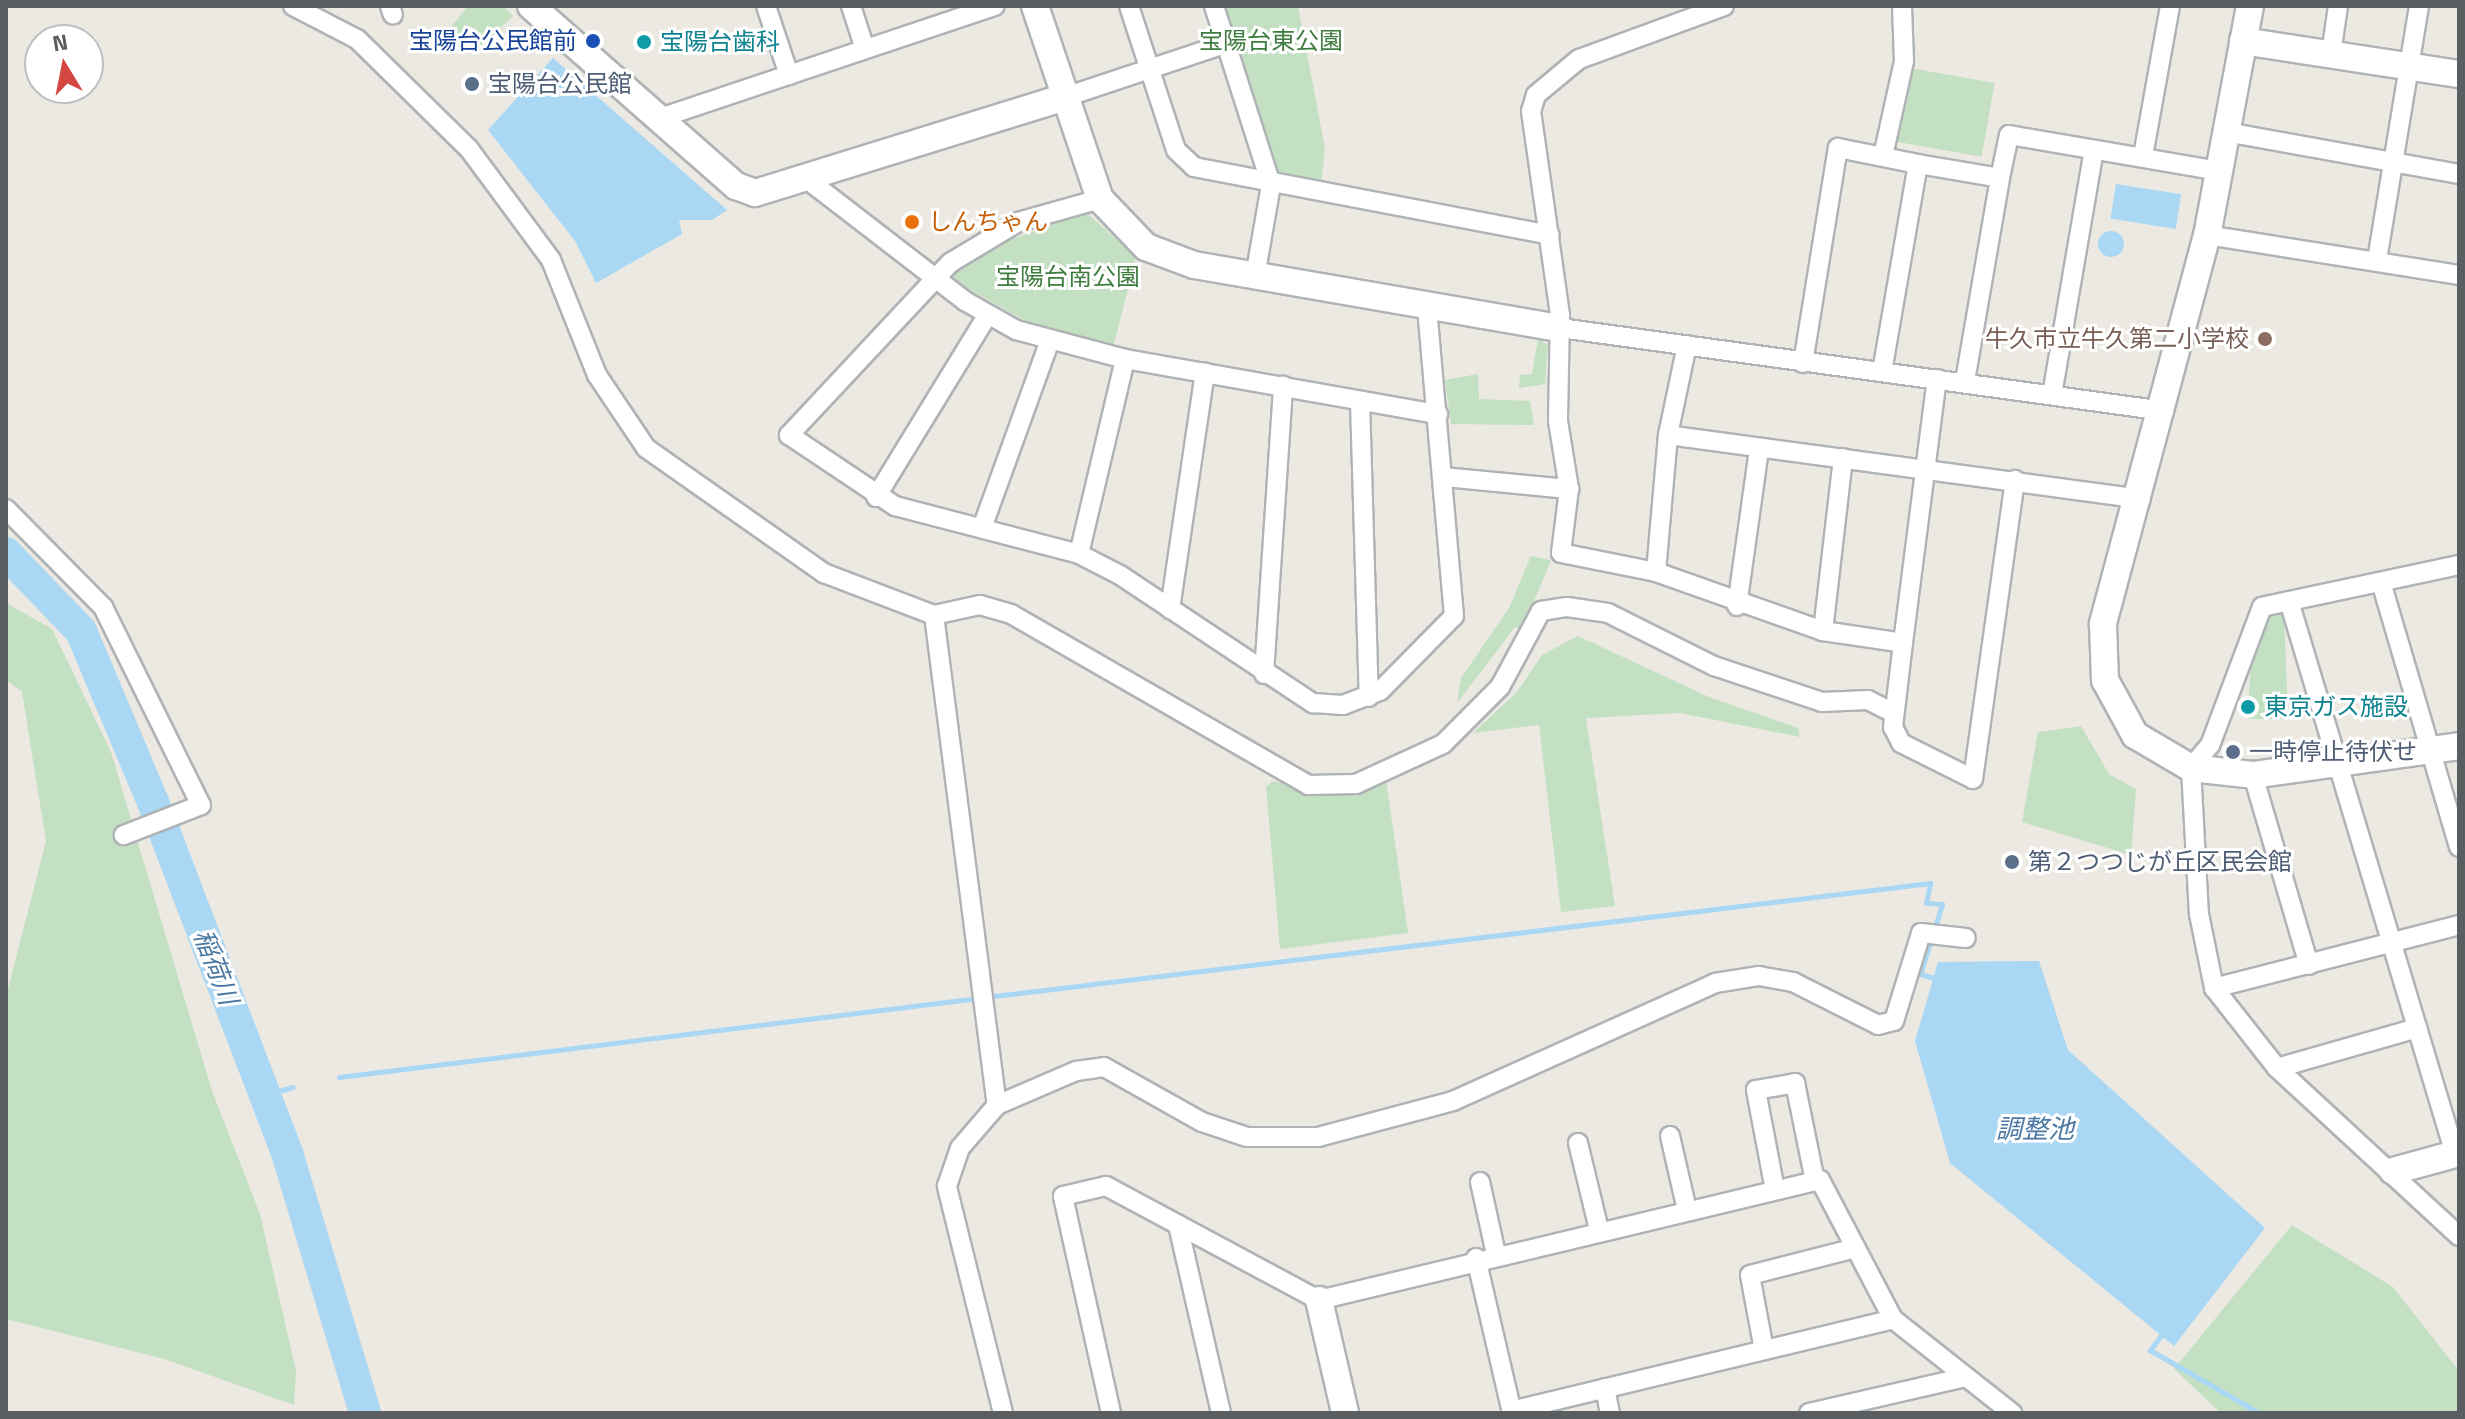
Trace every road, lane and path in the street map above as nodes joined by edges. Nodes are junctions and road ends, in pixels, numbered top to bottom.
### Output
1 (293, 6) edge
2 (531, 6) edge
3 (766, 6) edge
4 (851, 6) edge
5 (995, 6) edge
6 (1035, 6) edge
7 (1129, 6) edge
8 (1214, 6) edge
9 (1724, 6) edge
10 (1902, 6) edge
11 (2170, 6) edge
12 (2250, 6) edge
13 (2338, 6) edge
14 (2419, 6) edge
15 (942, 14) edge
16 (2243, 41) junction
17 (1227, 43) junction
18 (865, 49) junction
19 (2331, 54) junction
20 (2409, 65) junction
21 (1150, 69) junction
22 (2459, 74) edge
23 (789, 75) junction
24 (1065, 97) junction
25 (657, 119) junction
26 (2226, 132) junction
27 (2094, 150) junction
28 (1883, 156) junction
29 (2143, 156) junction
30 (2390, 162) junction
31 (1918, 164) junction
32 (2220, 171) junction
33 (2459, 174) edge
34 (2000, 178) junction
35 (808, 180) junction
36 (1271, 185) junction
37 (1100, 199) junction
38 (1550, 235) junction
39 (2207, 235) junction
40 (2377, 260) junction
41 (2459, 275) edge
42 (934, 276) junction
43 (1255, 277) junction
44 (1427, 307) junction
45 (987, 316) junction
46 (1560, 328) junction
47 (1049, 343) junction
48 (1687, 345) junction
49 (1125, 359) junction
50 (1803, 363) junction
51 (1882, 372) junction
52 (1205, 373) junction
53 (1937, 379) junction
54 (1965, 381) junction
55 (1283, 386) junction
56 (2052, 395) junction
57 (1360, 401) junction
58 (2164, 411) junction
59 (1438, 414) junction
60 (1668, 435) junction
61 (1759, 449) junction
62 (1843, 458) junction
63 (1927, 467) junction
64 (1444, 477) junction
65 (2015, 480) junction
66 (1569, 489) junction
67 (876, 497) junction
68 (2141, 499) junction
69 (6, 509) edge
70 (982, 528) junction
71 (1079, 554) junction
72 (2459, 565) edge
73 (1656, 572) junction
74 (2381, 582) junction
75 (2289, 601) junction
76 (1737, 606) junction
77 (1170, 609) junction
78 (934, 615) junction
79 (1823, 631) junction
80 (1903, 643) junction
81 (1264, 674) junction
82 (1369, 697) junction
83 (1894, 713) junction
84 (2459, 746) edge
85 (2431, 753) junction
86 (2342, 767) junction
87 (2191, 768) junction
88 (2253, 775) junction
89 (124, 835) dead end
90 (2459, 847) edge
91 (2459, 925) edge
92 (1966, 938) dead end
93 (2391, 944) junction
94 (2309, 965) junction
95 (2214, 988) junction
96 (2417, 1028) junction
97 (2277, 1068) junction
98 (997, 1105) junction
99 (1670, 1136) dead end
100 (1578, 1143) dead end
101 (2457, 1153) edge
102 (2393, 1171) junction
103 (1815, 1181) junction
104 (1480, 1182) dead end
105 (1775, 1190) junction
106 (1687, 1210) junction
107 (1178, 1225) junction
108 (1599, 1230) junction
109 (2459, 1236) edge
110 (1856, 1248) junction
111 (1496, 1254) junction
112 (1476, 1258) junction
113 (1319, 1300) junction
114 (1893, 1319) junction
115 (1764, 1350) junction
116 (1966, 1377) junction
117 (1605, 1388) junction
118 (1511, 1412) edge
119 (1003, 1413) edge
120 (1111, 1413) edge
121 (1221, 1413) edge
122 (1345, 1413) edge
123 (1610, 1413) edge
124 (1809, 1413) edge
125 (2012, 1413) edge

1 - 78 street
2 - 25 street
3 - 23 street
4 - 18 street
5 - 15 street
6 - 24 street
7 - 21 street
8 - 17 street
9 - 38 street
10 - 28 street
11 - 29 street
12 - 16 street
13 - 19 street
14 - 20 street
15 - 18 street
16 - 19 street
16 - 26 street
17 - 21 street
17 - 36 street
18 - 23 street
19 - 20 street
20 - 22 street
20 - 30 street
21 - 24 street
21 - 36 street
23 - 25 street
24 - 35 street
24 - 37 street
25 - 35 street
26 - 30 street
26 - 32 street
27 - 29 street
27 - 34 street
27 - 56 street
28 - 31 street
28 - 50 street
29 - 32 street
30 - 33 street
30 - 40 street
31 - 34 street
31 - 51 street
32 - 39 street
34 - 54 street
35 - 42 street
36 - 38 street
36 - 43 street
37 - 42 street
37 - 43 street
38 - 46 street
39 - 40 street
39 - 58 street
40 - 41 street
42 - 45 street
42 - 67 street
43 - 44 street
44 - 46 street
44 - 59 street
45 - 47 street
45 - 67 street
46 - 48 street
46 - 66 street
47 - 49 street
47 - 70 street
48 - 50 street
48 - 60 street
49 - 52 street
49 - 71 street
50 - 51 street
51 - 53 street
52 - 55 street
52 - 77 street
53 - 54 street
53 - 63 street
54 - 56 street
55 - 57 street
55 - 81 street
56 - 58 street
57 - 59 street
57 - 82 street
58 - 68 street
59 - 64 street
60 - 61 street
60 - 73 street
61 - 62 street
61 - 76 street
62 - 63 street
62 - 79 street
63 - 65 street
63 - 80 street
64 - 66 street
64 - 82 street
65 - 68 street
65 - 83 street
66 - 73 street
67 - 70 street
68 - 87 street
69 - 89 street
70 - 71 street
71 - 77 street
72 - 74 street
73 - 76 street
74 - 75 street
74 - 85 street
75 - 86 street
75 - 87 street
76 - 79 street
77 - 81 street
78 - 83 street
78 - 98 street
79 - 80 street
80 - 83 street
81 - 82 street
84 - 85 street
85 - 86 street
85 - 90 street
86 - 88 street
86 - 93 street
87 - 88 street
87 - 95 street
88 - 94 street
91 - 93 street
92 - 98 street
93 - 94 street
93 - 96 street
94 - 95 street
95 - 97 street
96 - 97 street
96 - 101 street
97 - 102 street
98 - 119 street
99 - 106 street
100 - 108 street
101 - 102 street
102 - 109 street
103 - 105 street
103 - 105 street
103 - 110 street
104 - 111 street
105 - 106 street
106 - 108 street
107 - 113 street
107 - 120 street
107 - 121 street
108 - 111 street
110 - 114 street
110 - 115 street
111 - 112 street
112 - 113 street
112 - 118 street
113 - 122 street
114 - 115 street
114 - 116 street
115 - 117 street
116 - 124 street
116 - 125 street
117 - 118 street
117 - 123 street

